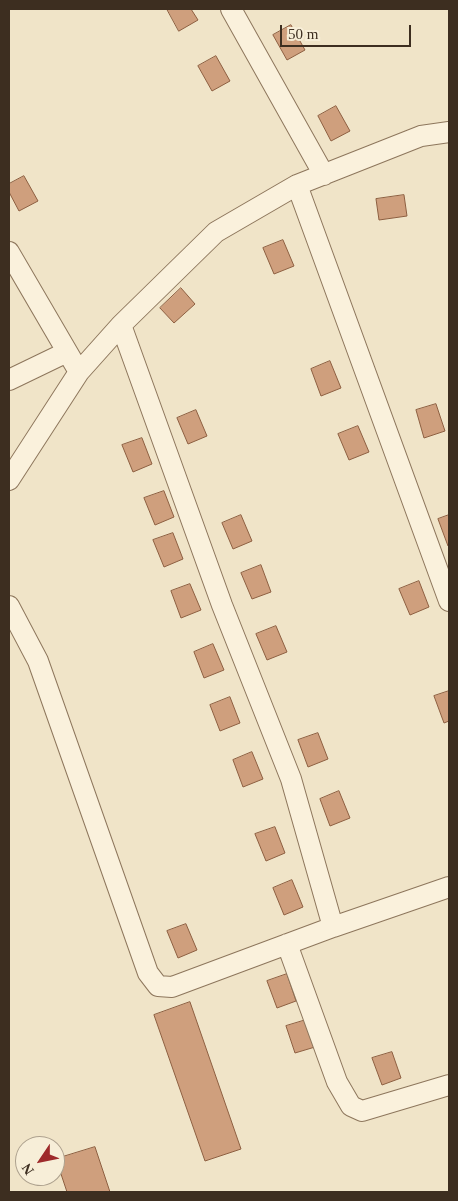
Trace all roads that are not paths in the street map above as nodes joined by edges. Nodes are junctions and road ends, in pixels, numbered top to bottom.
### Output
1 (231, 9) edge
2 (449, 132) edge
3 (324, 175) junction
4 (297, 185) junction
5 (9, 252) edge
6 (121, 325) junction
7 (67, 352) junction
8 (79, 372) junction
9 (9, 380) edge
10 (9, 480) edge
11 (449, 601) edge
12 (9, 606) edge
13 (449, 887) edge
14 (333, 927) junction
15 (287, 944) junction
16 (449, 1085) edge

1 - 3 street
2 - 3 street
3 - 4 street
4 - 6 street
4 - 11 street
5 - 7 street
6 - 8 street
6 - 14 street
7 - 8 street
7 - 9 street
8 - 10 street
12 - 15 street
13 - 14 street
14 - 15 street
15 - 16 street

